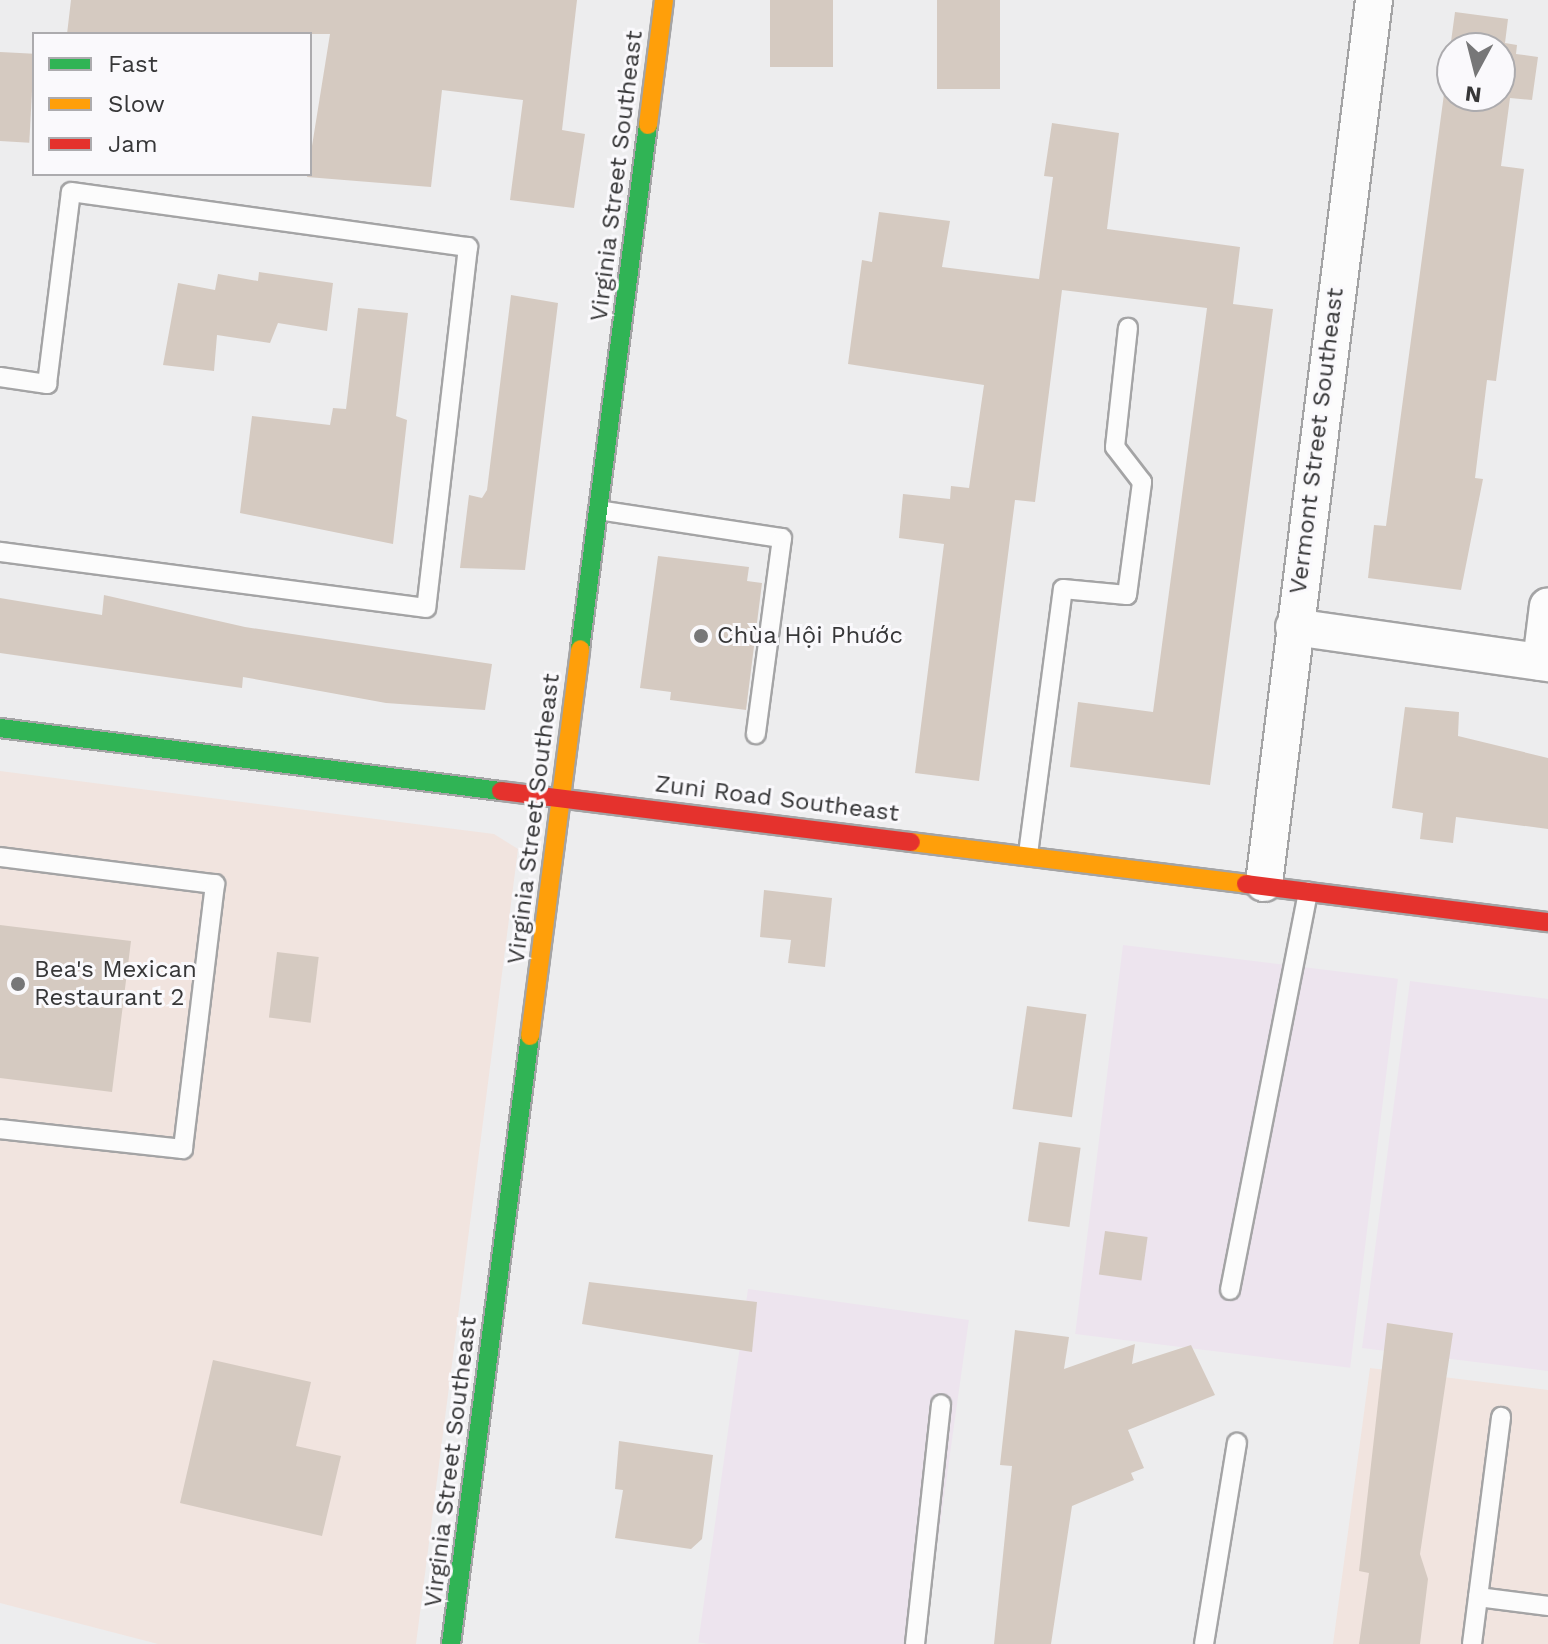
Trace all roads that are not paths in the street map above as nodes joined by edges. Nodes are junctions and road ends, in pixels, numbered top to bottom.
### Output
1 (664, 0) edge
2 (1374, 0) edge
3 (1128, 328) dead end
4 (0, 377) edge
5 (598, 510) junction
6 (0, 552) edge
7 (1548, 606) edge
8 (1294, 627) junction
9 (1545, 662) edge
10 (0, 728) edge
11 (756, 734) dead end
12 (561, 798) junction
13 (1028, 854) junction
14 (0, 857) edge
15 (1264, 883) junction
16 (1309, 889) junction
17 (1548, 922) edge
18 (0, 1129) edge
19 (1230, 1290) dead end
20 (941, 1404) dead end
21 (1501, 1417) dead end
22 (1237, 1443) dead end
23 (1478, 1597) junction
24 (1548, 1606) edge
25 (451, 1644) edge
26 (915, 1644) edge
27 (1204, 1644) edge
28 (1472, 1644) edge

1 - 5 street, Virginia Street Southeast
2 - 8 street, Vermont Street Southeast
3 - 13 lane
4 - 6 lane
5 - 11 lane
5 - 12 street, Virginia Street Southeast
7 - 9 street
8 - 9 street
8 - 15 street, Vermont Street Southeast
10 - 12 street, Zuni Road Southeast
12 - 13 street, Zuni Road Southeast
12 - 25 street, Virginia Street Southeast
13 - 15 street, Zuni Road Southeast
14 - 18 lane
15 - 16 street, Zuni Road Southeast
16 - 17 street, Zuni Road Southeast
16 - 19 lane
20 - 26 lane
21 - 23 lane
22 - 27 lane
23 - 24 lane
23 - 28 lane

